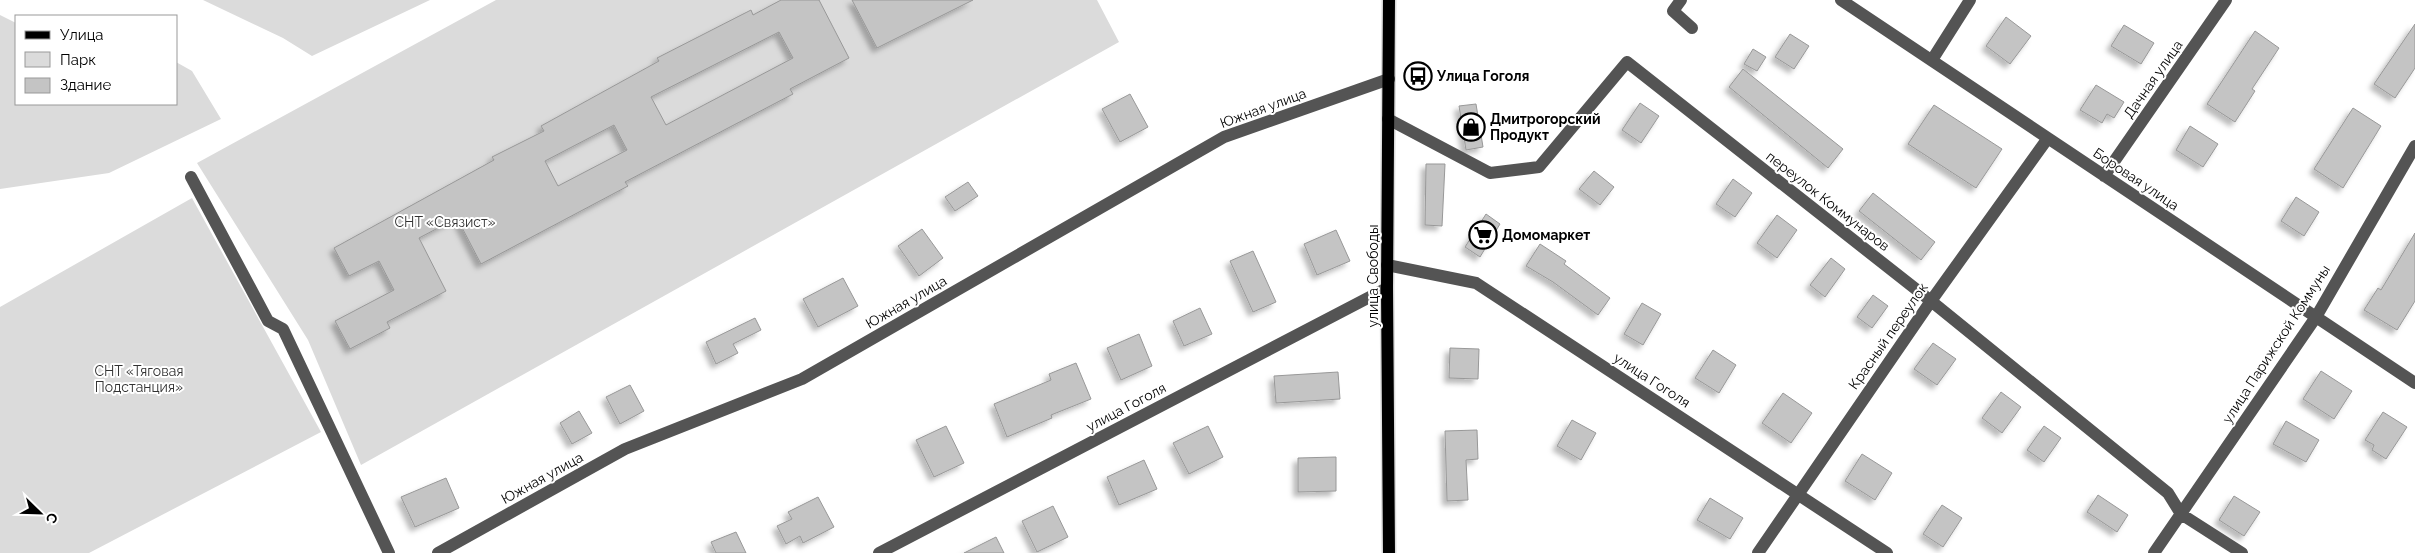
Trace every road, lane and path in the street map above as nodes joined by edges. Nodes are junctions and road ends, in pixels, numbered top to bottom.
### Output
1 (1389, 0) edge
2 (1681, 0) edge
3 (1841, 0) edge
4 (1970, 0) edge
5 (2226, 0) edge
6 (1692, 28) dead end
7 (1932, 60) junction
8 (1389, 79) junction
9 (1388, 119) junction
10 (2048, 138) junction
11 (2415, 146) edge
12 (2104, 176) junction
13 (191, 177) dead end
14 (1387, 265) junction
15 (1387, 288) junction
16 (1931, 301) junction
17 (2316, 317) junction
18 (2415, 383) edge
19 (1797, 493) junction
20 (2181, 514) junction
21 (388, 553) edge
22 (438, 553) edge
23 (879, 553) edge
24 (1389, 553) edge
25 (1758, 553) edge
26 (1888, 553) edge
27 (2154, 553) edge
28 (2242, 553) edge

1 - 8 main road, улица Свободы
2 - 6 street
3 - 7 street, Боровая улица
4 - 7 street
5 - 12 street, Дачная улица
7 - 10 street, Боровая улица
8 - 9 main road, улица Свободы
8 - 22 street, Южная улица
9 - 14 main road, улица Свободы
9 - 16 street, переулок Коммунаров
10 - 12 street, Боровая улица
10 - 16 street, Красный переулок
11 - 17 street, улица Парижской Коммуны
12 - 17 street, Боровая улица
13 - 21 street
14 - 15 main road, улица Свободы
14 - 19 street, улица Гоголя
15 - 23 street, улица Гоголя
15 - 24 main road, улица Свободы
16 - 19 street, Красный переулок
16 - 20 street, переулок Коммунаров
17 - 18 street, Боровая улица
17 - 20 street, улица Парижской Коммуны
19 - 25 street, Красный переулок
19 - 26 street, улица Гоголя
20 - 27 street, улица Парижской Коммуны
20 - 28 street, переулок Коммунаров

